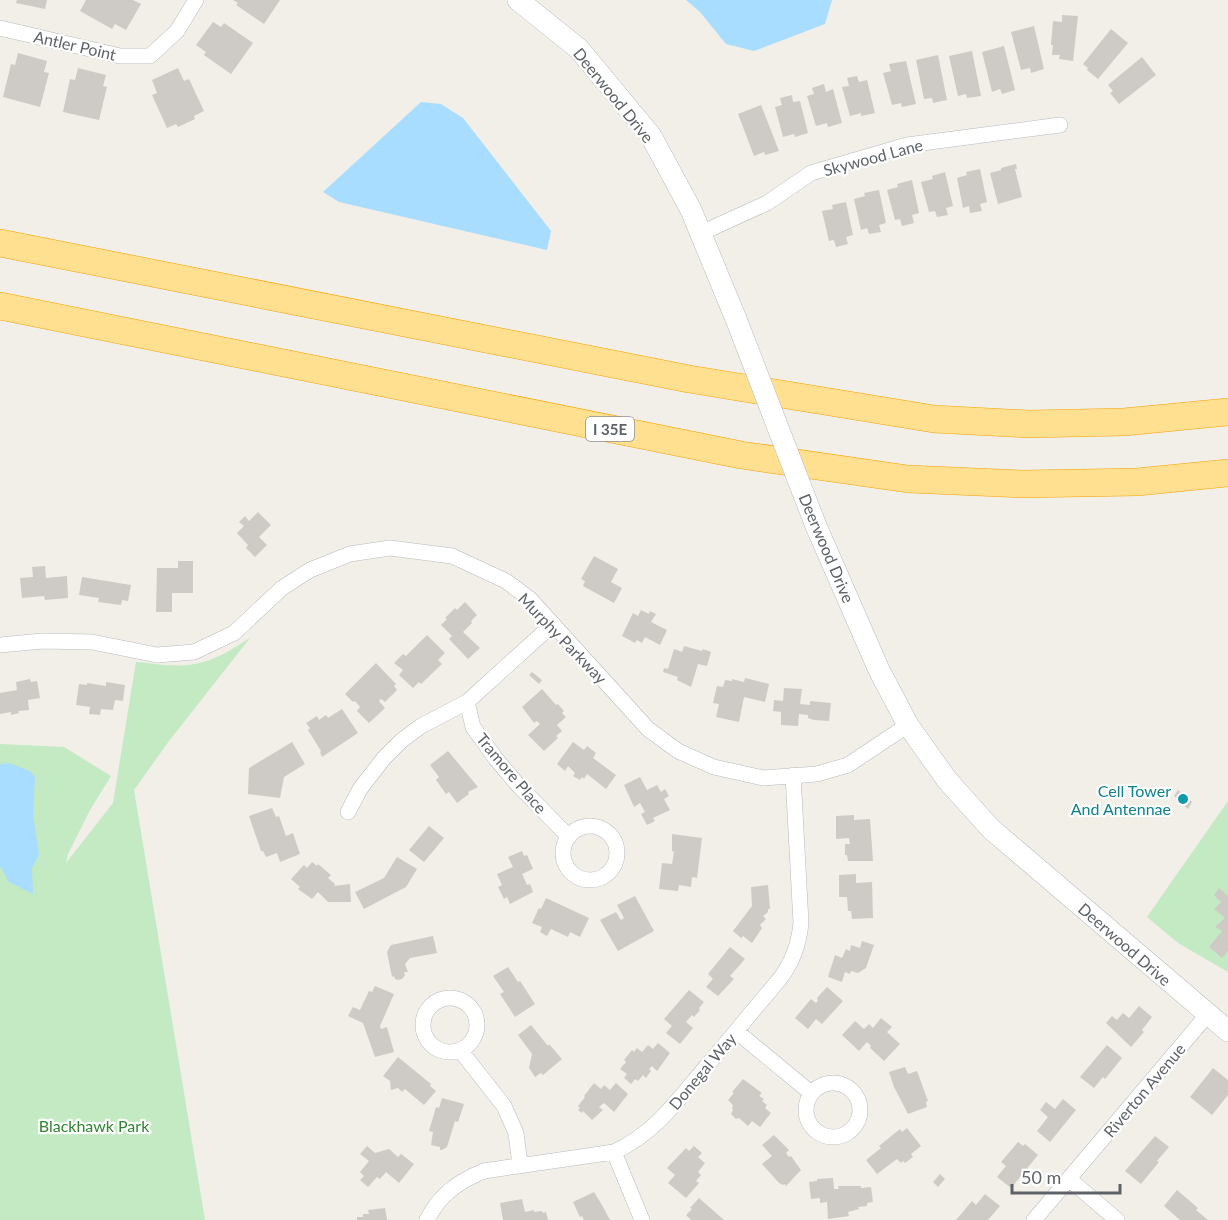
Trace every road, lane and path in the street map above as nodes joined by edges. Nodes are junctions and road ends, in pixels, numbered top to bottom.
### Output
1 (196, 0) edge
2 (518, 0) edge
3 (0, 28) edge
4 (1060, 125) dead end
5 (700, 233) junction
6 (0, 243) edge
7 (0, 306) edge
8 (1228, 412) edge
9 (1228, 473) edge
10 (553, 624) junction
11 (0, 645) edge
12 (466, 702) junction
13 (908, 725) junction
14 (793, 776) junction
15 (348, 812) dead end
16 (569, 837) dead end
17 (1208, 1014) junction
18 (736, 1030) junction
19 (1228, 1032) edge
20 (460, 1050) dead end
21 (811, 1093) dead end
22 (614, 1152) junction
23 (520, 1165) junction
24 (1068, 1179) junction
25 (427, 1220) edge
26 (642, 1220) edge
27 (1034, 1220) edge
28 (1117, 1220) edge

1 - 3 street, Antler Point
2 - 5 street, Deerwood Drive
4 - 5 street, Skywood Lane
5 - 13 street, Deerwood Drive, bridge
6 - 8 highway
7 - 9 highway, I 35E
10 - 11 street, Murphy Parkway
10 - 12 street
10 - 14 street, Murphy Parkway
12 - 15 street
12 - 16 street, Tramore Place
13 - 14 street, Murphy Parkway
13 - 17 street, Deerwood Drive
14 - 18 street, Donegal Way
17 - 19 street, Deerwood Drive
17 - 24 street, Riverton Avenue
18 - 21 street
18 - 22 street, Donegal Way
20 - 23 street
22 - 23 street, Donegal Way
22 - 26 street
23 - 25 street, Donegal Way
24 - 27 street, Riverton Avenue
24 - 28 street

